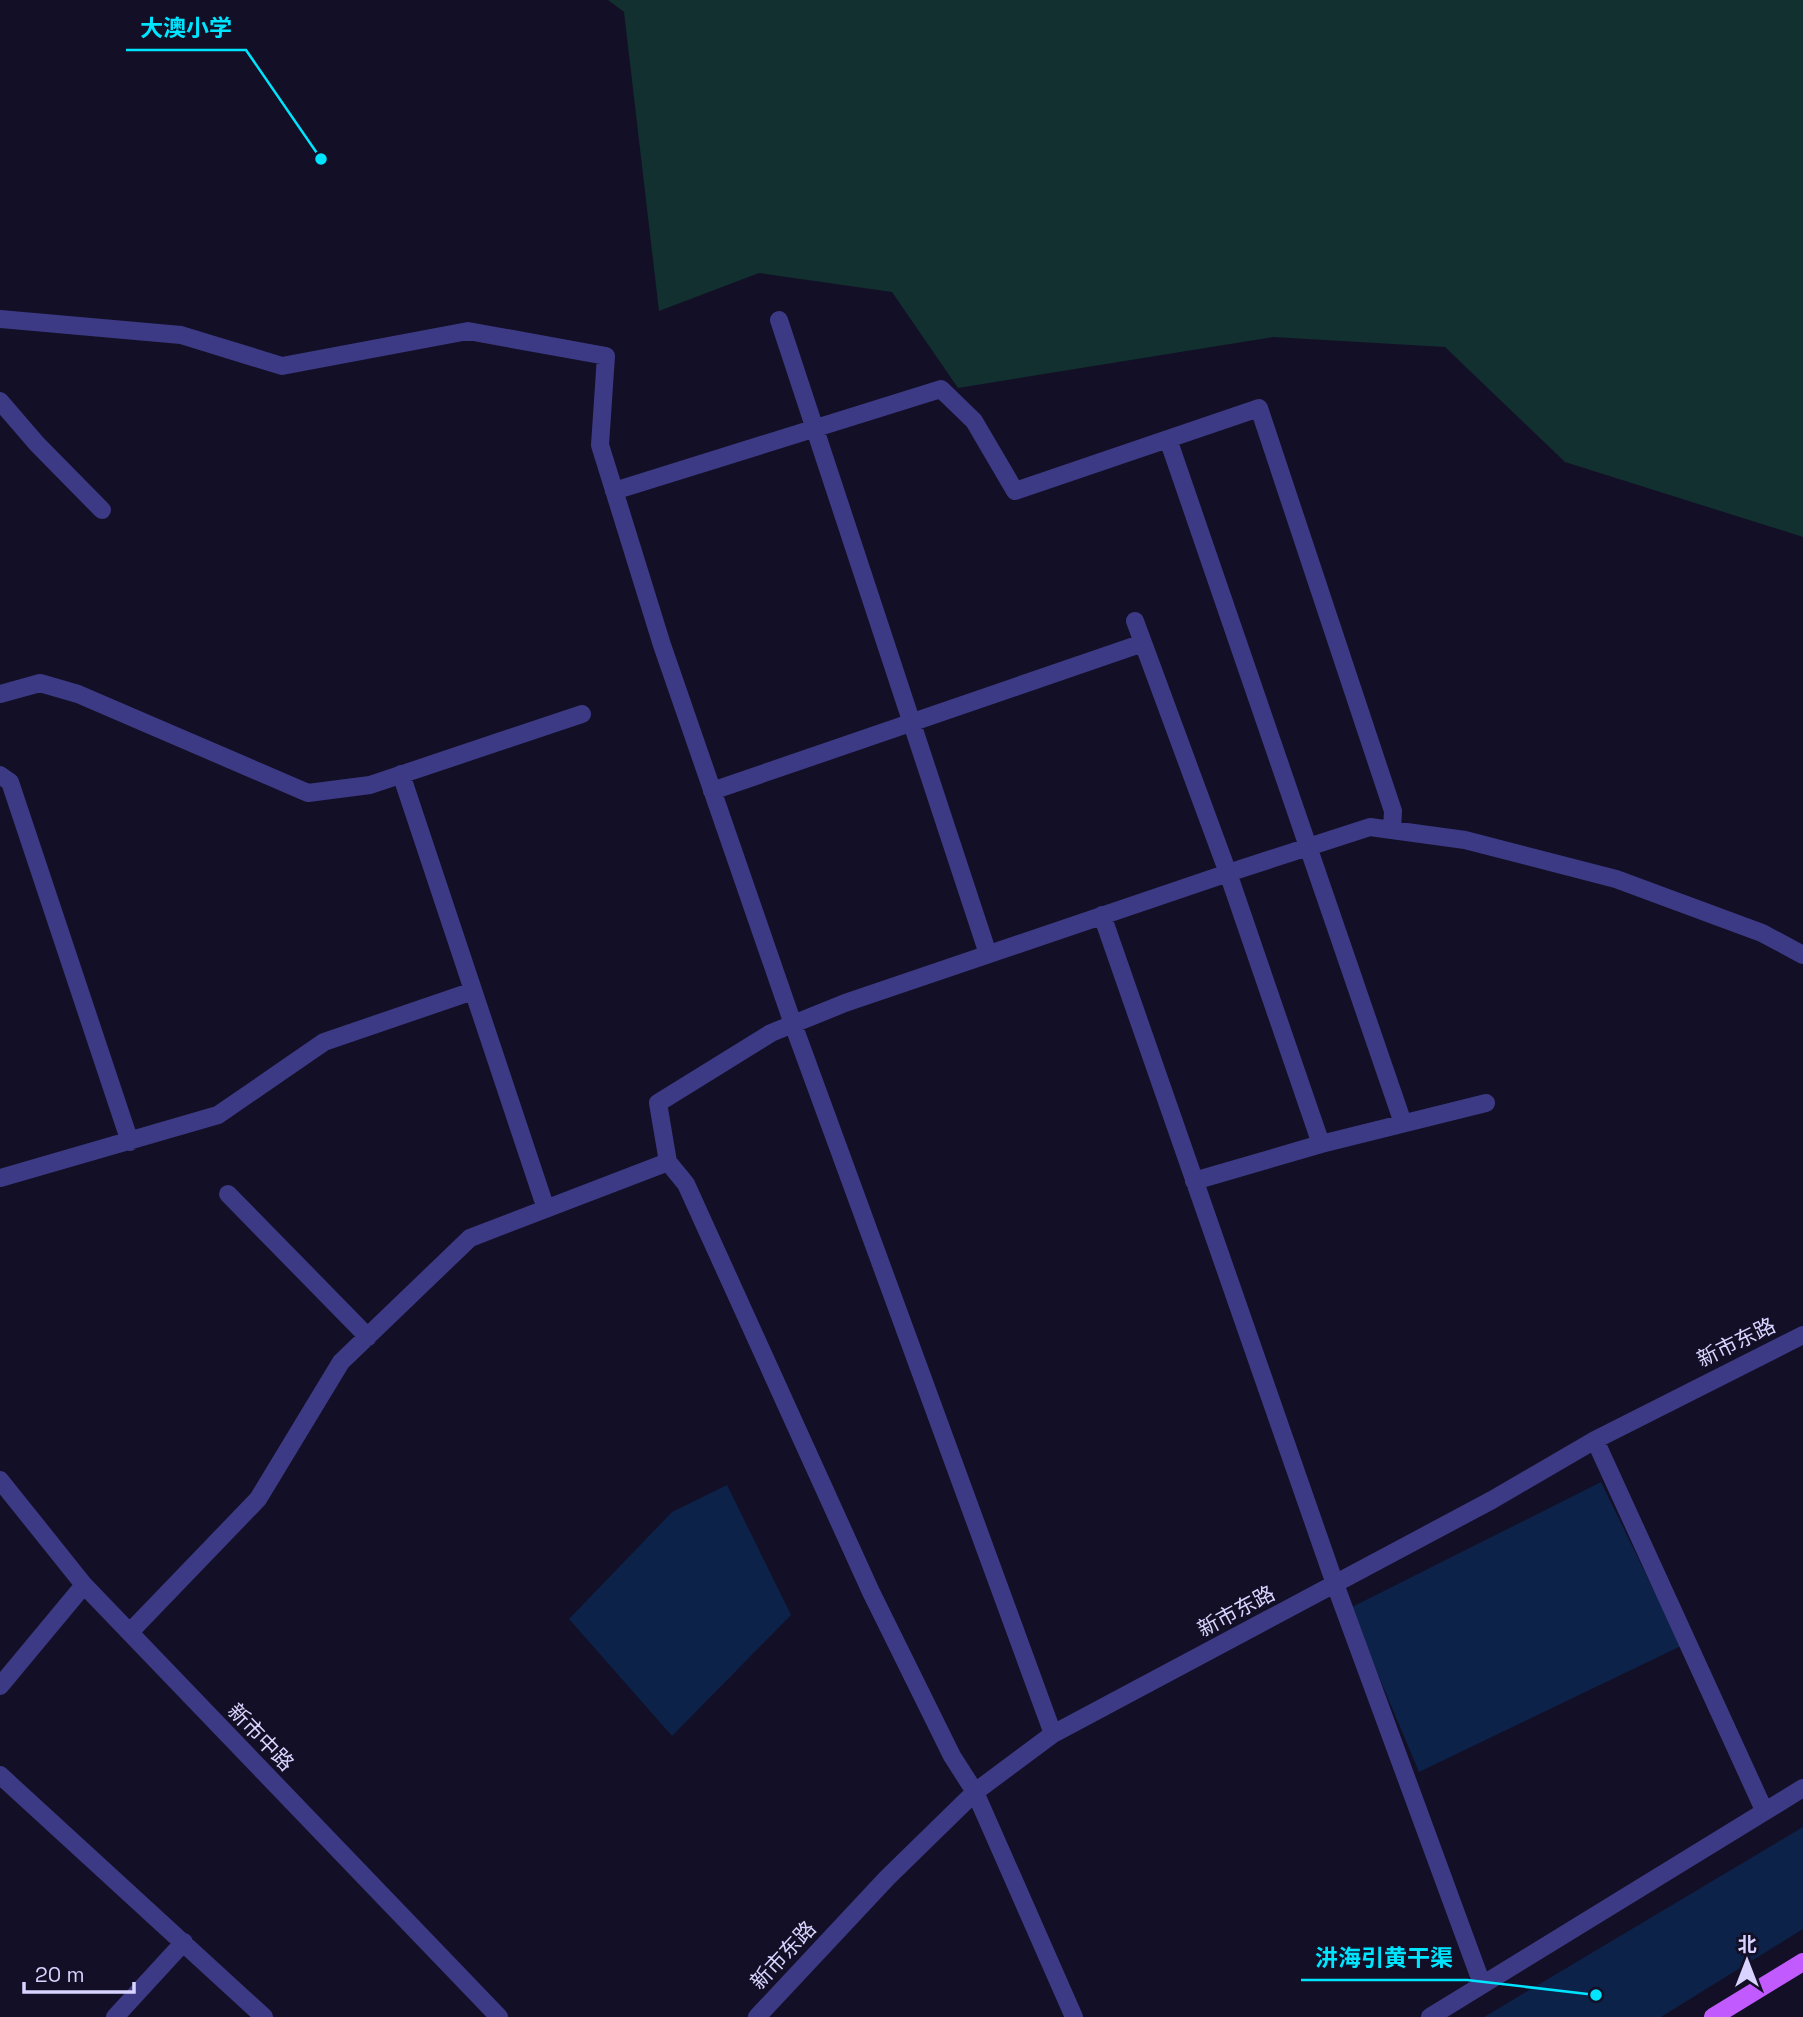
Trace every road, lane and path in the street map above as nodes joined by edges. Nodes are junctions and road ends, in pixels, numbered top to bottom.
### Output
1 (0, 319) edge
2 (779, 320) dead end
3 (0, 401) edge
4 (814, 428) junction
5 (1168, 439) junction
6 (614, 491) junction
7 (102, 510) dead end
8 (1135, 621) dead end
9 (1143, 643) junction
10 (0, 694) edge
11 (582, 714) dead end
12 (401, 774) junction
13 (0, 775) edge
14 (712, 791) junction
15 (1392, 830) junction
16 (1308, 846) junction
17 (1228, 873) junction
18 (1102, 915) junction
19 (988, 954) junction
20 (1803, 955) edge
21 (473, 991) junction
22 (793, 1024) junction
23 (1486, 1103) dead end
24 (1404, 1123) junction
25 (130, 1142) junction
26 (1321, 1144) junction
27 (668, 1162) junction
28 (0, 1178) edge
29 (1194, 1181) junction
30 (228, 1194) dead end
31 (546, 1209) junction
32 (1803, 1335) edge
33 (368, 1337) junction
34 (1595, 1440) junction
35 (0, 1480) edge
36 (1335, 1584) junction
37 (84, 1585) junction
38 (130, 1632) junction
39 (0, 1686) edge
40 (1053, 1734) junction
41 (0, 1775) edge
42 (1803, 1788) edge
43 (975, 1792) junction
44 (1764, 1810) junction
45 (184, 1942) junction
46 (1803, 1962) edge
47 (1482, 1984) junction
48 (115, 2017) edge
49 (264, 2017) edge
50 (499, 2017) edge
51 (757, 2017) edge
52 (1074, 2017) edge
53 (1430, 2017) edge
54 (1713, 2017) edge

1 - 6 street
2 - 4 street
3 - 7 street
4 - 5 street
4 - 6 street
4 - 19 street
5 - 15 street
5 - 16 street
6 - 14 street
8 - 9 street
9 - 14 street
9 - 17 street
10 - 12 street
11 - 12 street
12 - 21 street
13 - 25 street
14 - 22 street
15 - 16 street
15 - 20 street
16 - 17 street
16 - 24 street
17 - 18 street
17 - 26 street
18 - 19 street
18 - 29 street
19 - 22 street
21 - 25 street
21 - 31 street
22 - 27 street
22 - 40 street
23 - 24 street
24 - 26 street
25 - 28 street
26 - 29 street
27 - 31 street
27 - 43 street
29 - 36 street
30 - 33 street
31 - 33 street
32 - 34 street, 新市东路
33 - 38 street
34 - 36 street, 新市东路
34 - 44 street
35 - 37 street, 新市中路
36 - 40 street, 新市东路
36 - 47 street
37 - 38 street, 新市中路
37 - 39 street
38 - 50 street, 新市中路
40 - 43 street, 新市东路
41 - 45 street
42 - 44 street
43 - 51 street, 新市东路
43 - 52 street
44 - 47 street
45 - 48 street
45 - 49 street
46 - 54 main road
47 - 53 street

